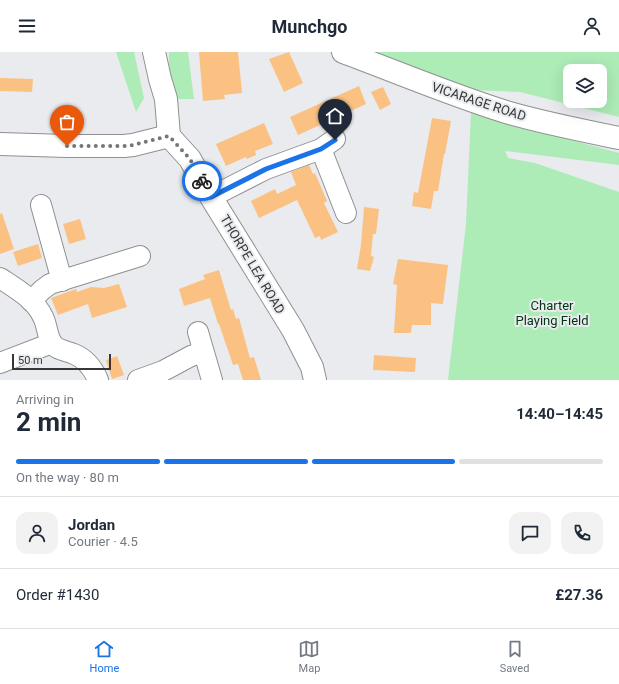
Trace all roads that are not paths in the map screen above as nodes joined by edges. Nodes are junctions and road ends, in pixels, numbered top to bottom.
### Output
1 (154, 52) edge
2 (343, 52) edge
3 (169, 136) junction
4 (619, 138) edge
5 (0, 144) edge
6 (211, 197) junction
7 (41, 205) dead end
8 (346, 213) dead end
9 (140, 256) dead end
10 (0, 278) edge
11 (62, 281) junction
12 (31, 302) junction
13 (198, 332) dead end
14 (52, 343) junction
15 (203, 352) junction
16 (0, 363) edge
17 (98, 380) edge
18 (138, 380) edge
19 (212, 380) edge
20 (315, 380) edge

1 - 3 main road
2 - 4 main road, VICARAGE ROAD
3 - 5 main road
3 - 6 main road, THORPE LEA ROAD
6 - 8 street
6 - 20 main road, THORPE LEA ROAD
7 - 11 street
9 - 11 street
10 - 12 street
11 - 12 street
12 - 14 street
13 - 15 street
14 - 16 street
14 - 17 street
15 - 18 street
15 - 19 street

